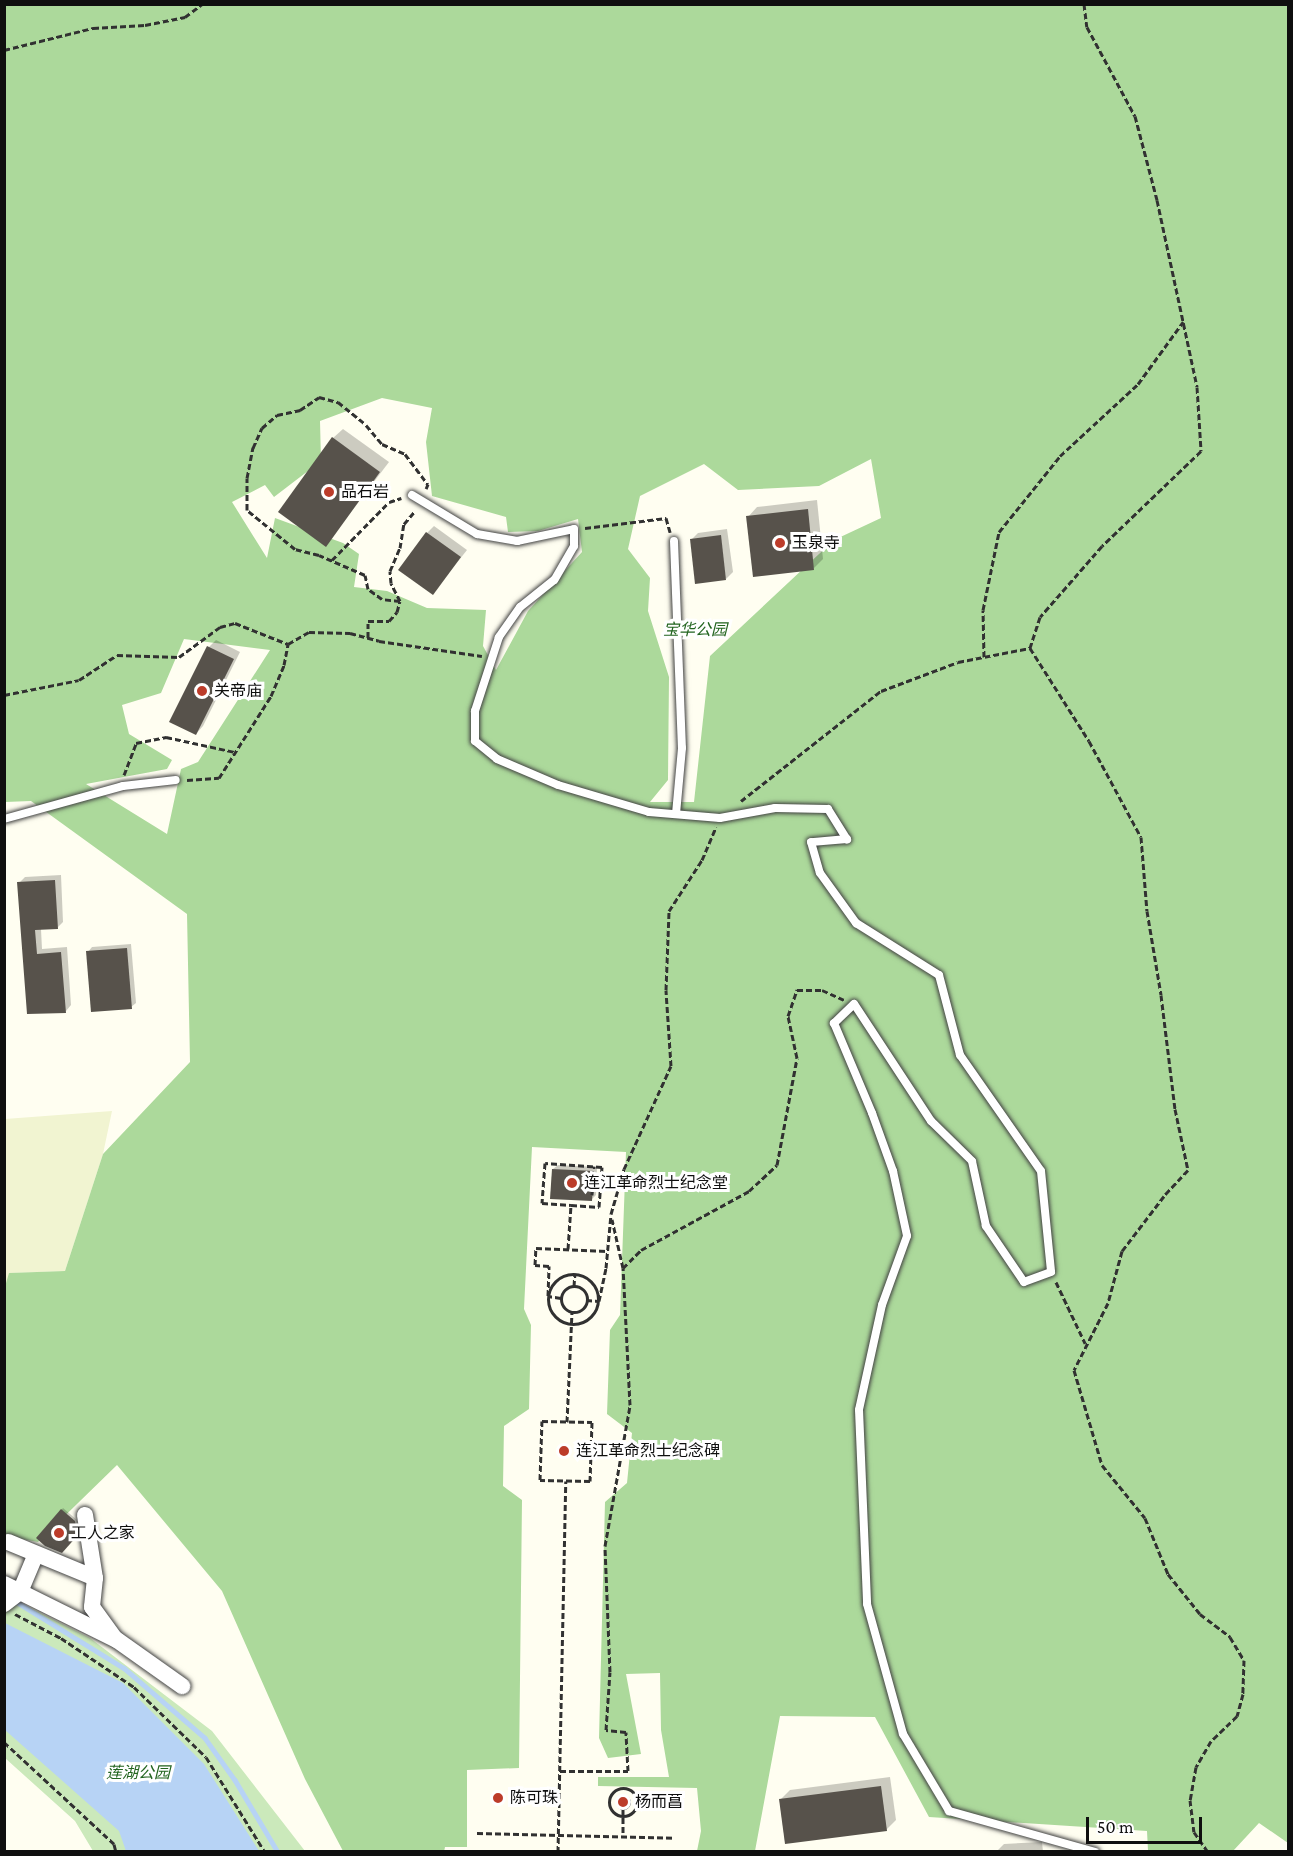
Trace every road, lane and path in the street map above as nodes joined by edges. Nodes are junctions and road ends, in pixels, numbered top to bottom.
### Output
1 (202, 4) edge
2 (1084, 4) edge
3 (4, 50) edge
4 (1183, 322) junction
5 (412, 495) joint
6 (423, 501) junction
7 (432, 507) junction
8 (574, 529) junction
9 (674, 541) joint
10 (332, 560) junction
11 (400, 602) junction
12 (368, 638) junction
13 (288, 644) junction
14 (1030, 648) junction
15 (493, 657) junction
16 (984, 657) junction
17 (4, 695) edge
18 (235, 752) junction
19 (176, 780) joint
20 (123, 786) junction
21 (676, 814) junction
22 (720, 818) junction
23 (4, 819) edge
24 (854, 1004) junction
25 (594, 1166) junction
26 (592, 1196) dead end
27 (571, 1205) junction
28 (611, 1214) junction
29 (568, 1249) junction
30 (607, 1251) junction
31 (623, 1268) junction
32 (1051, 1272) junction
33 (575, 1273) junction
34 (574, 1286) junction
35 (548, 1296) junction
36 (561, 1298) junction
37 (586, 1300) junction
38 (599, 1300) junction
39 (572, 1311) junction
40 (571, 1324) junction
41 (1085, 1343) junction
42 (567, 1422) junction
43 (566, 1481) junction
44 (85, 1515) dead end
45 (8, 1542) dead end
46 (36, 1554) junction
47 (94, 1578) junction
48 (4, 1584) edge
49 (20, 1592) junction
50 (9, 1609) edge
51 (117, 1640) junction
52 (182, 1686) dead end
53 (4, 1742) edge
54 (560, 1771) junction
55 (622, 1788) junction
56 (622, 1796) junction
57 (609, 1802) junction
58 (616, 1802) junction
59 (629, 1802) junction
60 (636, 1802) junction
61 (623, 1809) junction
62 (623, 1816) junction
63 (477, 1833) dead end
64 (558, 1835) junction
65 (623, 1837) junction
66 (675, 1838) dead end
67 (116, 1851) edge
68 (265, 1851) edge
69 (558, 1851) edge
70 (1095, 1851) edge
71 (1208, 1851) edge

1 - 3 path
2 - 4 path
4 - 14 path
4 - 16 path
5 - 6 lane
5 - 10 path
6 - 7 lane
6 - 10 path
7 - 8 lane
7 - 11 path
8 - 9 path
8 - 15 lane
9 - 21 lane
10 - 11 path
11 - 12 path
12 - 13 path
12 - 15 path
13 - 17 path
13 - 18 path
14 - 16 path
14 - 41 path
15 - 21 lane
16 - 22 path
18 - 19 path
18 - 20 path
19 - 20 lane
20 - 23 lane
21 - 22 lane
22 - 28 path
22 - 32 lane
24 - 31 path
24 - 32 lane
24 - 70 lane
25 - 26 path
25 - 27 path
25 - 27 path
27 - 29 path
28 - 30 path
28 - 31 path
29 - 30 path
29 - 35 path
30 - 38 path
31 - 54 path
32 - 41 path
33 - 34 path
33 - 35 path
33 - 38 path
34 - 36 path
34 - 37 path
35 - 36 path
35 - 40 path
36 - 39 path
37 - 38 path
37 - 39 path
38 - 40 path
39 - 40 path
40 - 42 path
41 - 71 path
42 - 43 path
42 - 43 path
43 - 54 path
44 - 47 street
45 - 46 street
46 - 47 street
46 - 49 street
47 - 51 street
48 - 49 street
49 - 50 street
49 - 51 street
50 - 68 path
51 - 52 street
53 - 67 path
54 - 64 path
55 - 56 path
55 - 57 path
55 - 60 path
56 - 58 path
56 - 59 path
57 - 58 path
57 - 62 path
58 - 61 path
59 - 60 path
59 - 61 path
60 - 62 path
61 - 62 path
62 - 65 path
63 - 64 path
64 - 65 path
64 - 69 path
65 - 66 path

